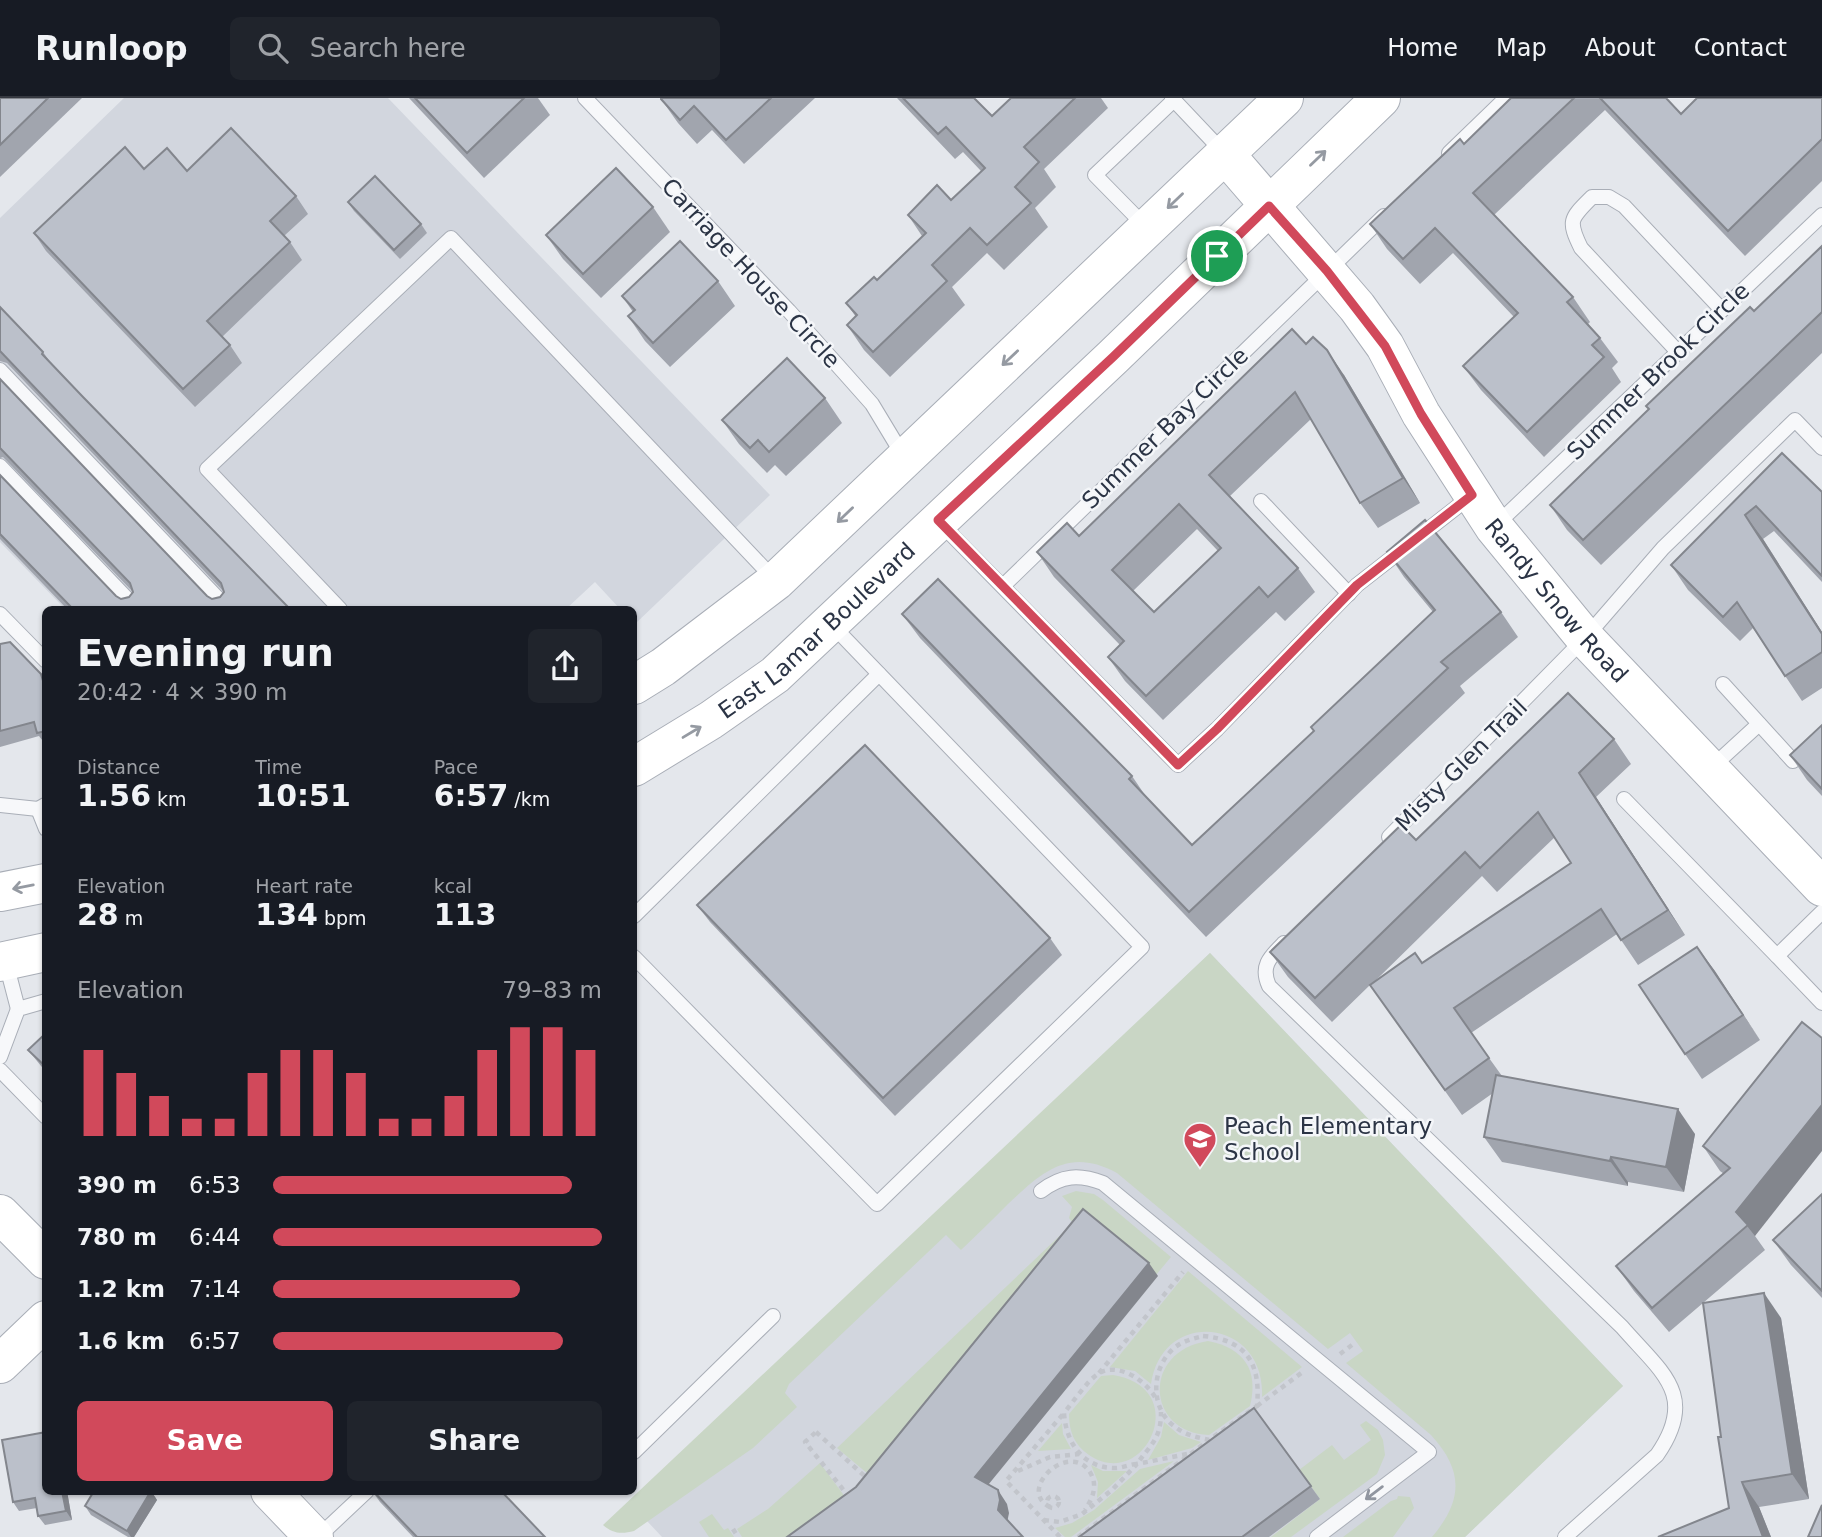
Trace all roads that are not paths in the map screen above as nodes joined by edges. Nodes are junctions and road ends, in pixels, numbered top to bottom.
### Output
1 (585, 98) edge
2 (1284, 98) edge
3 (1381, 98) edge
4 (1506, 98) edge
5 (1173, 99) edge
6 (1225, 154) junction
7 (1437, 165) edge
8 (1397, 204) edge
9 (1269, 206) junction
10 (1822, 215) edge
11 (1147, 228) junction
12 (1327, 271) junction
13 (1722, 310) junction
14 (1678, 352) junction
15 (0, 370) edge
16 (1822, 448) edge
17 (905, 458) junction
18 (0, 466) edge
19 (1472, 495) junction
20 (1261, 501) dead end
21 (938, 520) junction
22 (1494, 527) junction
23 (776, 581) junction
24 (1003, 586) junction
25 (1349, 594) junction
26 (134, 606) edge
27 (225, 606) edge
28 (337, 606) edge
29 (0, 614) edge
30 (831, 624) junction
31 (1585, 638) junction
32 (42, 657) edge
33 (880, 674) junction
34 (637, 683) edge
35 (1723, 684) dead end
36 (1759, 724) junction
37 (1793, 761) edge
38 (637, 765) edge
39 (1710, 769) junction
40 (1624, 799) dead end
41 (0, 804) edge
42 (42, 807) edge
43 (1378, 848) edge
44 (42, 884) edge
45 (1822, 887) edge
46 (0, 892) edge
47 (1822, 912) edge
48 (637, 913) edge
49 (1291, 935) edge
50 (42, 954) edge
51 (1777, 956) junction
52 (637, 960) edge
53 (3, 962) edge
54 (42, 1002) edge
55 (1822, 1003) edge
56 (18, 1009) junction
57 (0, 1058) edge
58 (0, 1070) edge
59 (42, 1113) edge
60 (1041, 1191) dead end
61 (0, 1214) edge
62 (42, 1256) edge
63 (773, 1316) dead end
64 (42, 1325) edge
65 (0, 1364) edge
66 (637, 1449) edge
67 (278, 1495) edge
68 (363, 1495) edge
69 (316, 1537) edge
70 (1317, 1537) edge
71 (1565, 1537) edge

1 - 17 lane, Carriage House Circle
2 - 6 main road
9 -> 3 main road, East Lamar Boulevard
4 - 7 lane
5 - 6 lane
5 - 11 lane
6 - 9 main road, Randy Snow Road
6 -> 11 main road
8 - 12 lane, Summer Bay Circle
9 - 12 main road, Randy Snow Road
9 - 21 main road, East Lamar Boulevard
10 - 13 lane, Summer Brook Circle
11 -> 17 main road
12 - 19 main road, Randy Snow Road
12 - 24 lane, Summer Bay Circle
13 - 14 lane, Summer Brook Circle
13 - 14 lane
14 - 22 lane, Summer Brook Circle
15 - 27 lane
16 - 31 lane, Misty Glen Trail
17 -> 23 main road
18 - 26 lane
19 - 22 main road, Randy Snow Road
19 - 25 lane
20 - 25 lane
21 - 24 lane
21 - 30 main road, East Lamar Boulevard
22 - 31 main road, Randy Snow Road
23 - 28 lane
23 - 34 main road
24 - 25 lane
29 - 32 lane
30 - 33 lane
38 -> 30 main road, East Lamar Boulevard
31 - 39 main road, Randy Snow Road
31 - 43 lane, Misty Glen Trail
33 - 48 lane
33 - 52 lane
35 - 36 lane
36 - 37 lane
36 - 39 lane
39 - 45 main road, Randy Snow Road
40 - 51 lane
41 - 42 lane
44 -> 46 main road
47 - 51 lane
49 - 71 lane
50 - 53 main road
51 - 55 lane
53 - 56 lane
54 - 56 lane
56 - 57 lane
58 - 59 lane
60 -> 70 lane
61 - 62 main road
63 - 66 lane
64 - 65 main road
67 - 69 main road
68 - 69 lane

